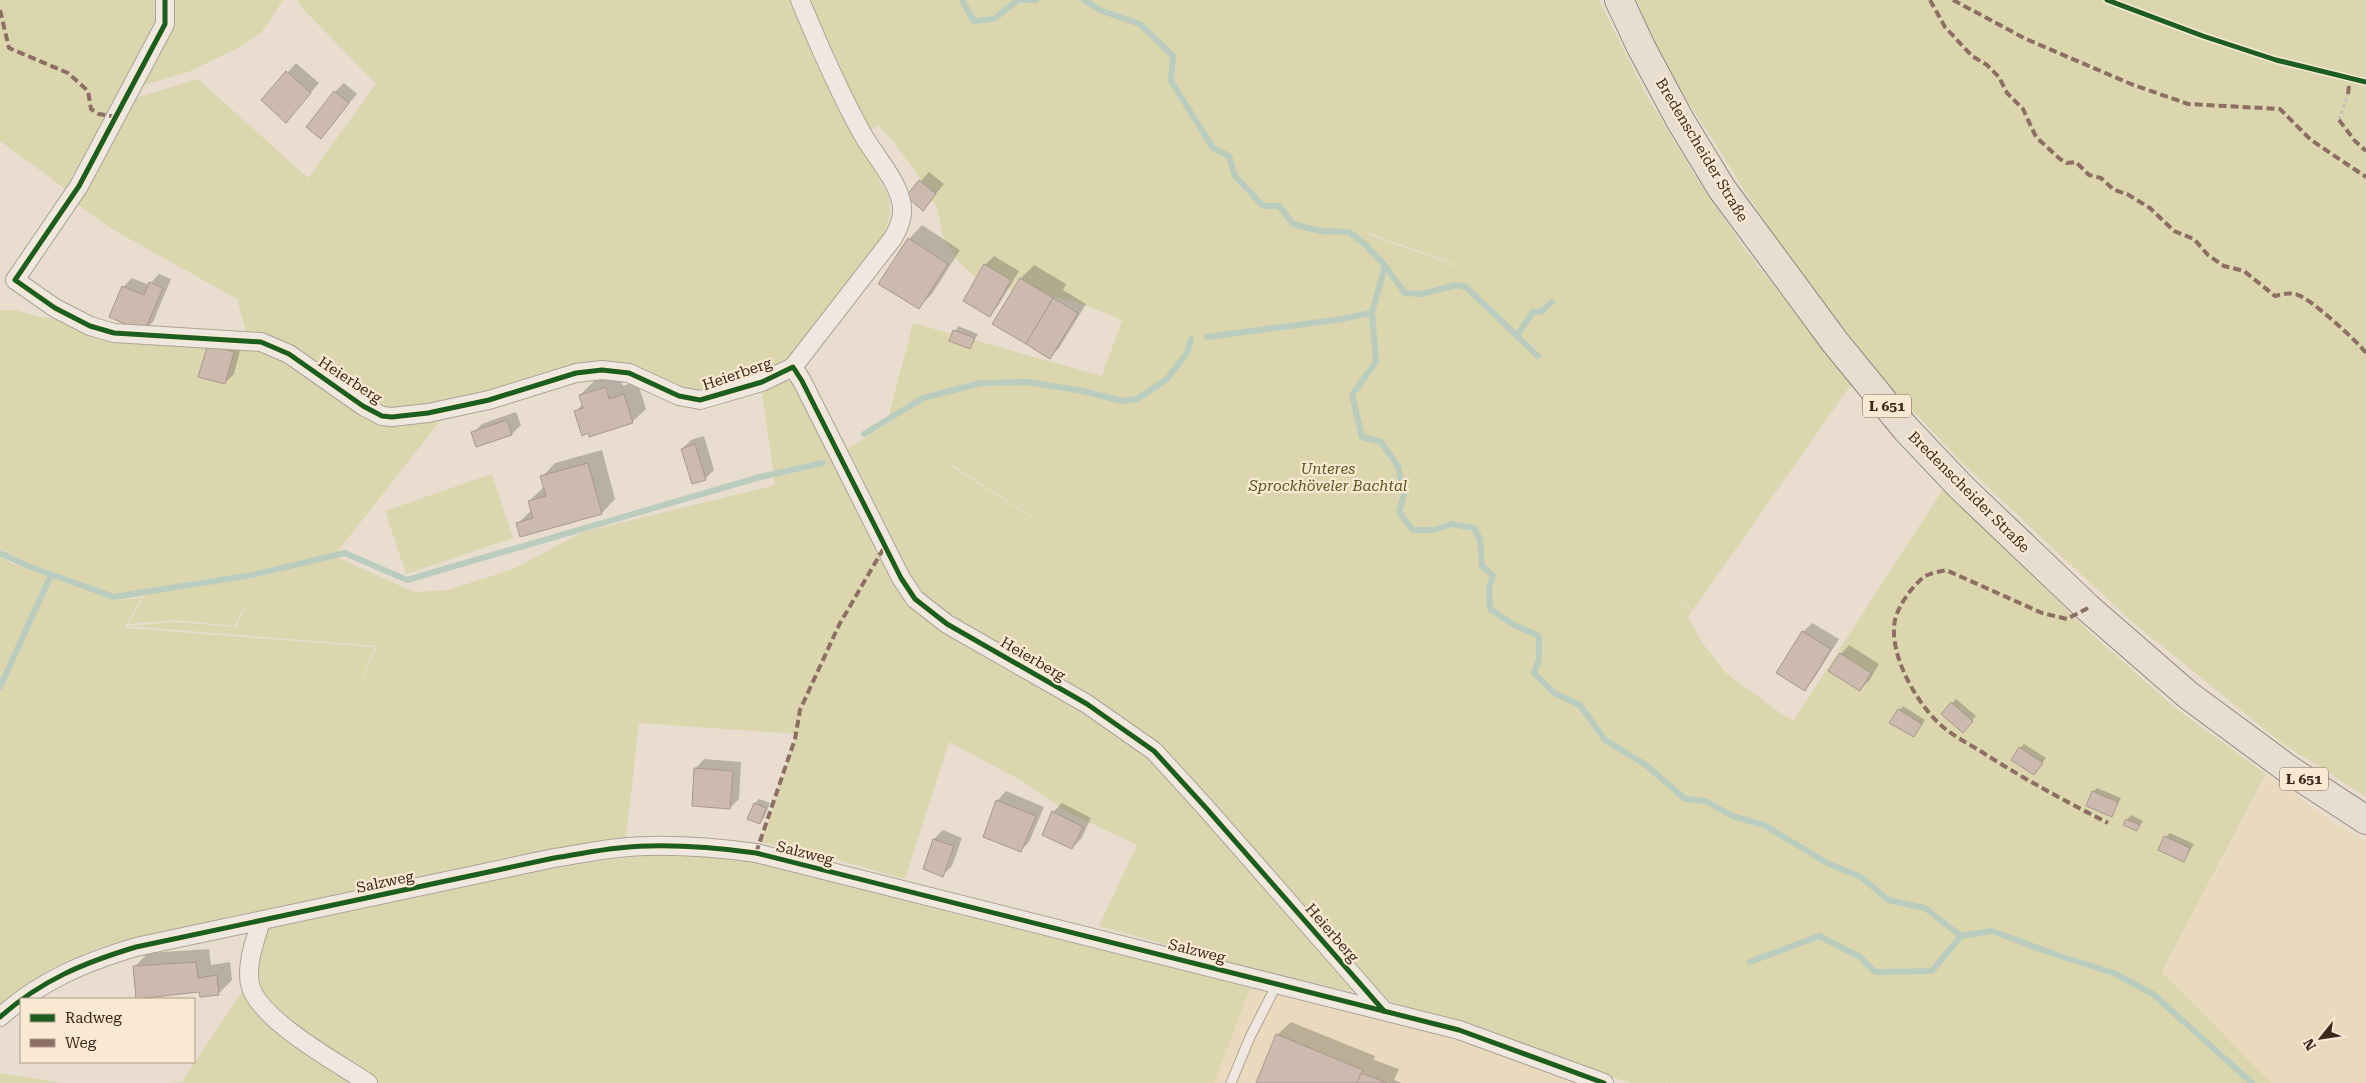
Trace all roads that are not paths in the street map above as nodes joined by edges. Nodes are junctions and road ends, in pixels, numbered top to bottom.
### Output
1 (165, 0) edge
2 (800, 0) edge
3 (1619, 0) edge
4 (793, 367) junction
5 (2366, 820) edge
6 (261, 921) junction
7 (1277, 984) junction
8 (22, 998) edge
9 (20, 1000) edge
10 (1384, 1011) junction
11 (0, 1018) edge
12 (368, 1083) edge
13 (1232, 1083) edge
14 (1604, 1083) edge

1 - 4 street, Heierberg
2 - 4 street, Heierberg
3 - 5 main road, Bredenscheider Straße / L 651
4 - 10 street, Heierberg
6 - 7 street, Salzweg
6 - 8 street, Salzweg
6 - 12 street
7 - 10 street, Salzweg
7 - 13 lane
9 - 11 street, Salzweg
10 - 14 street, Salzweg

